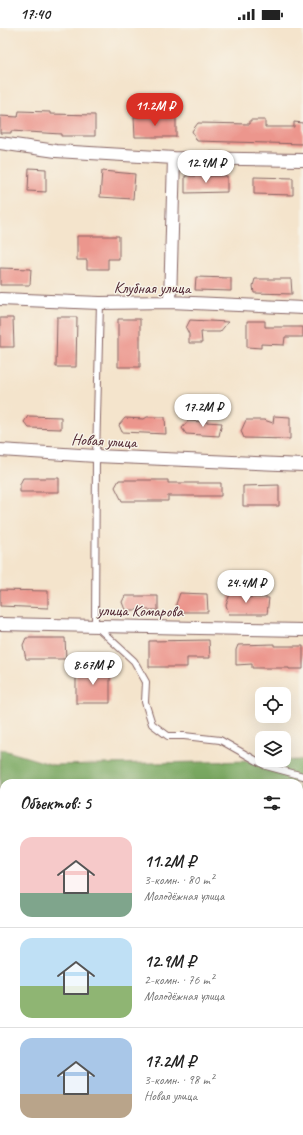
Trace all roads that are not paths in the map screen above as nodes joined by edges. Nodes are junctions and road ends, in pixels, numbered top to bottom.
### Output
1 (0, 143) edge
2 (174, 158) junction
3 (303, 160) edge
4 (0, 299) edge
5 (170, 302) junction
6 (100, 303) junction
7 (303, 308) edge
8 (0, 450) edge
9 (96, 456) junction
10 (303, 465) edge
11 (0, 624) edge
12 (95, 625) junction
13 (303, 630) edge
14 (303, 776) edge

1 - 2 street
2 - 3 street
2 - 5 street
4 - 6 street, Клубная улица
5 - 6 street, Клубная улица
5 - 7 street, Клубная улица
6 - 9 lane
8 - 9 street, Новая улица
9 - 10 street, Новая улица
9 - 12 lane
11 - 12 street, улица Комарова
12 - 13 street, улица Комарова
12 - 14 lane

